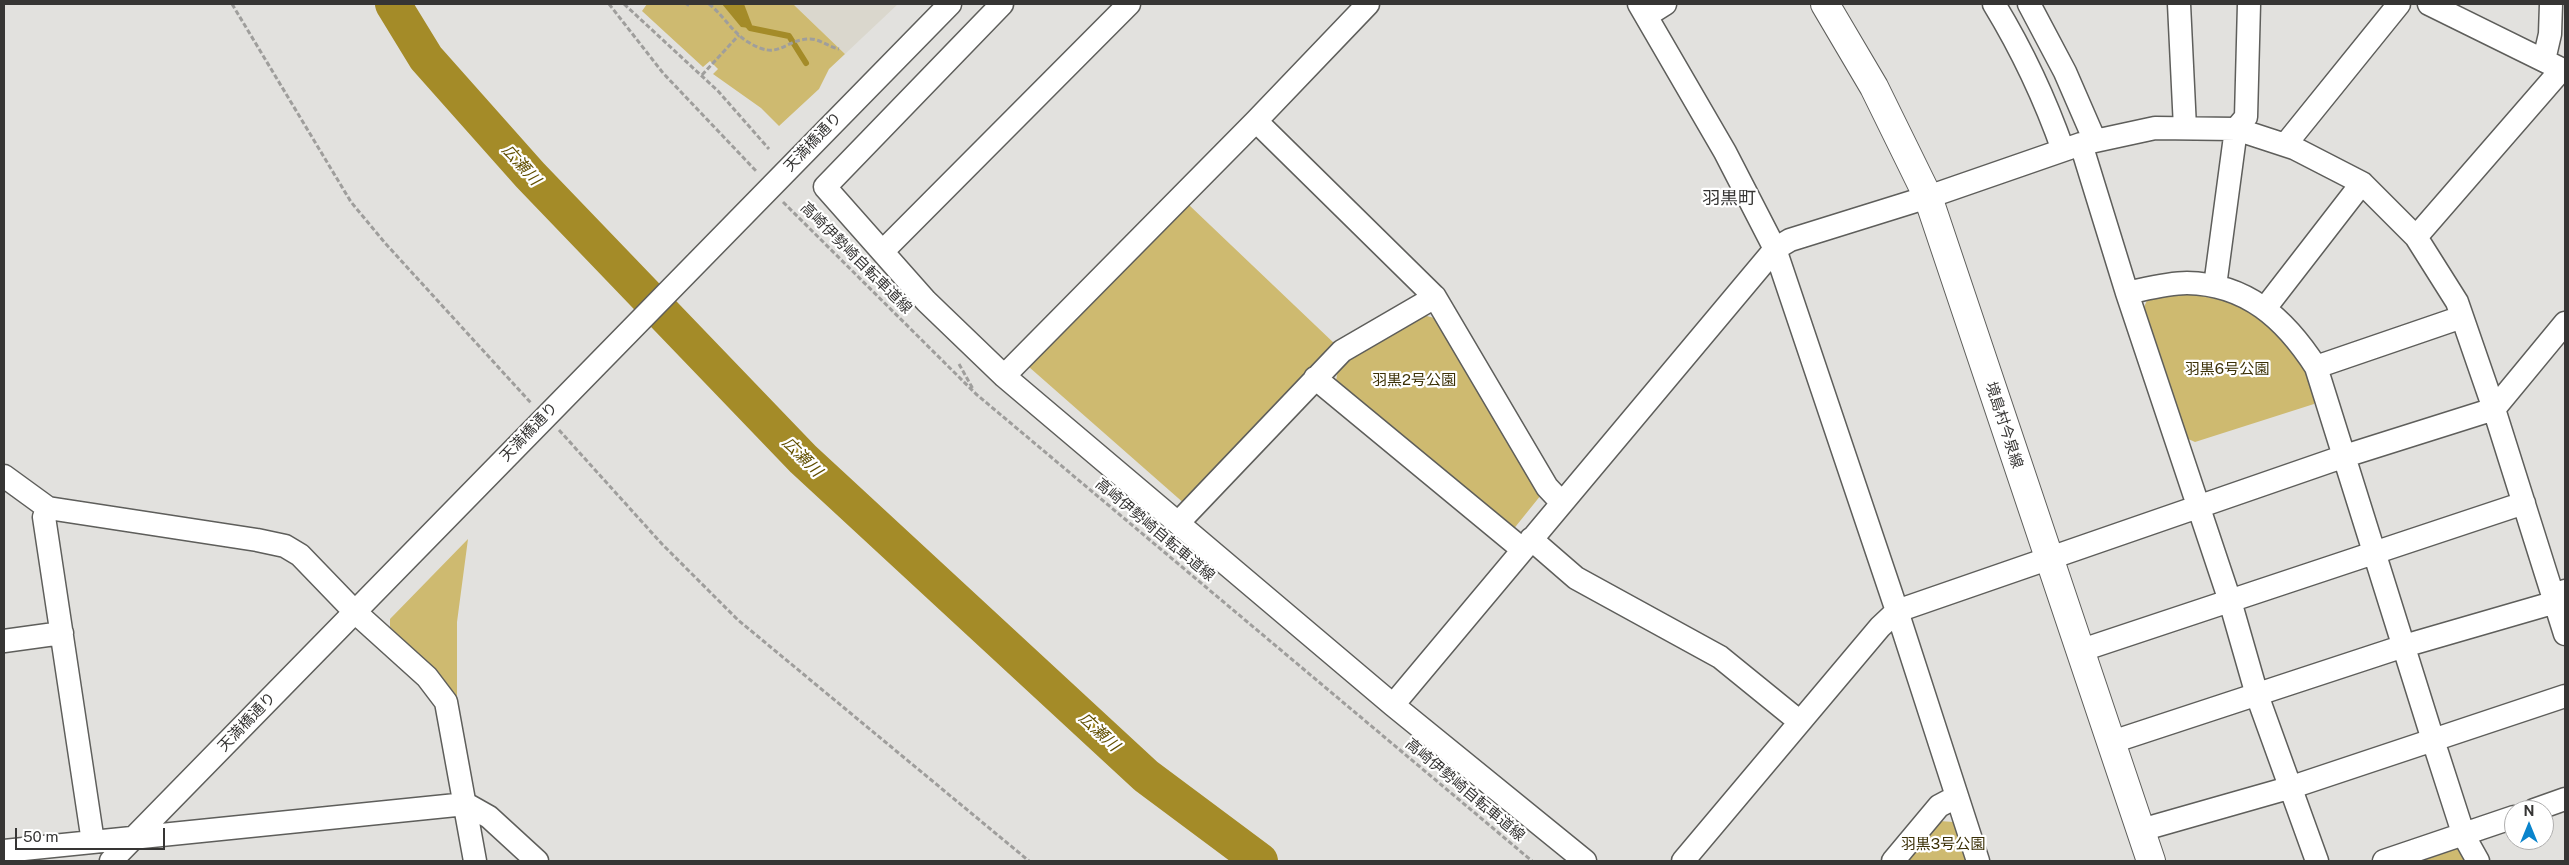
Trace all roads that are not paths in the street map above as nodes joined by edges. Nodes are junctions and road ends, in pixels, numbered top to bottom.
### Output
1 (950, 4) edge
2 (1002, 4) edge
3 (1130, 4) edge
4 (1368, 4) edge
5 (1665, 4) edge
6 (1825, 4) edge
7 (1994, 4) edge
8 (2022, 4) edge
9 (2029, 4) edge
10 (2179, 4) edge
11 (2249, 4) edge
12 (2399, 4) edge
13 (2428, 4) edge
14 (2551, 4) edge
15 (1642, 10) edge
16 (2011, 32) junction
17 (2026, 64) junction
18 (2557, 66) edge
19 (2065, 72) junction
20 (1256, 122) junction
21 (2185, 128) junction
22 (2236, 129) junction
23 (2080, 145) junction
24 (2285, 145) junction
25 (2362, 183) junction
26 (1928, 197) junction
27 (2416, 237) junction
28 (1775, 250) junction
29 (883, 251) junction
30 (2215, 286) junction
31 (2127, 293) junction
32 (1435, 297) junction
33 (2266, 307) junction
34 (2462, 317) junction
35 (2565, 323) edge
36 (2316, 367) junction
37 (1004, 376) junction
38 (1315, 378) junction
39 (2494, 409) junction
40 (2345, 456) junction
41 (4, 476) edge
42 (1562, 503) junction
43 (2524, 503) junction
44 (48, 508) junction
45 (2199, 508) junction
46 (1178, 523) junction
47 (1527, 544) junction
48 (2375, 552) junction
49 (2048, 560) junction
50 (2560, 596) edge
51 (2230, 601) junction
52 (1897, 611) junction
53 (355, 612) junction
54 (62, 633) junction
55 (2565, 634) edge
56 (4, 642) edge
57 (2404, 646) junction
58 (2082, 650) junction
59 (2257, 695) junction
60 (2565, 696) edge
61 (1393, 705) junction
62 (1800, 722) junction
63 (2433, 740) junction
64 (2112, 742) junction
65 (2292, 787) junction
66 (1956, 796) junction
67 (466, 804) junction
68 (2504, 821) edge
69 (2141, 830) junction
70 (2464, 836) junction
71 (133, 838) junction
72 (94, 842) junction
73 (4, 851) edge
74 (111, 861) edge
75 (475, 861) edge
76 (537, 861) edge
77 (1585, 861) edge
78 (1683, 861) edge
79 (1893, 861) edge
80 (1978, 861) edge
81 (2151, 861) edge
82 (2317, 861) edge
83 (2384, 861) edge
84 (2478, 861) edge

1 - 53 street, 天満橋通り
2 - 29 street
3 - 29 street
4 - 20 street
5 - 15 street
6 - 26 main road, 境島村今泉線
7 - 16 street
8 - 16 street
9 - 19 street
10 - 21 street
11 - 22 street
12 - 24 street
13 - 18 street
14 - 18 street
15 - 28 street
16 - 17 street
17 - 19 street
17 - 23 street
18 - 27 street
19 - 23 street
20 - 32 street
20 - 37 street
21 - 22 street
21 - 23 street
22 - 24 street
22 - 30 street
23 - 26 street
23 - 31 street
24 - 25 street
25 - 27 street
25 - 33 street
26 - 28 street
26 - 49 main road, 境島村今泉線
27 - 34 street
28 - 42 street
28 - 52 street
29 - 37 street
30 - 31 street
30 - 33 street
31 - 45 street
32 - 38 street
32 - 42 street
33 - 36 street
34 - 36 street
34 - 39 street
35 - 39 street
36 - 40 street
37 - 46 street
38 - 46 street
38 - 47 street
39 - 40 street
39 - 43 street
40 - 45 street
40 - 48 street
41 - 44 street
42 - 47 street
43 - 48 street
43 - 50 street
44 - 53 street
44 - 54 street
45 - 49 street
45 - 51 street
46 - 61 street
47 - 61 street
47 - 62 street
48 - 51 street
48 - 57 street
49 - 52 street
49 - 58 main road, 境島村今泉線
50 - 55 street
50 - 57 street
51 - 58 street
51 - 59 street
52 - 62 street
52 - 66 street
53 - 67 street
53 - 71 street, 天満橋通り
54 - 56 street
54 - 72 street
57 - 59 street
57 - 63 street
58 - 64 main road, 境島村今泉線
59 - 64 street
59 - 65 street
60 - 63 street
61 - 77 street
62 - 78 street
63 - 65 street
63 - 70 street
64 - 69 main road, 境島村今泉線
65 - 69 street
65 - 82 street
66 - 79 street
66 - 80 street
67 - 71 street
67 - 75 street
67 - 76 street
68 - 70 street
69 - 81 main road, 境島村今泉線
70 - 83 street
70 - 84 street
71 - 72 street
71 - 74 street, 天満橋通り
72 - 73 street

